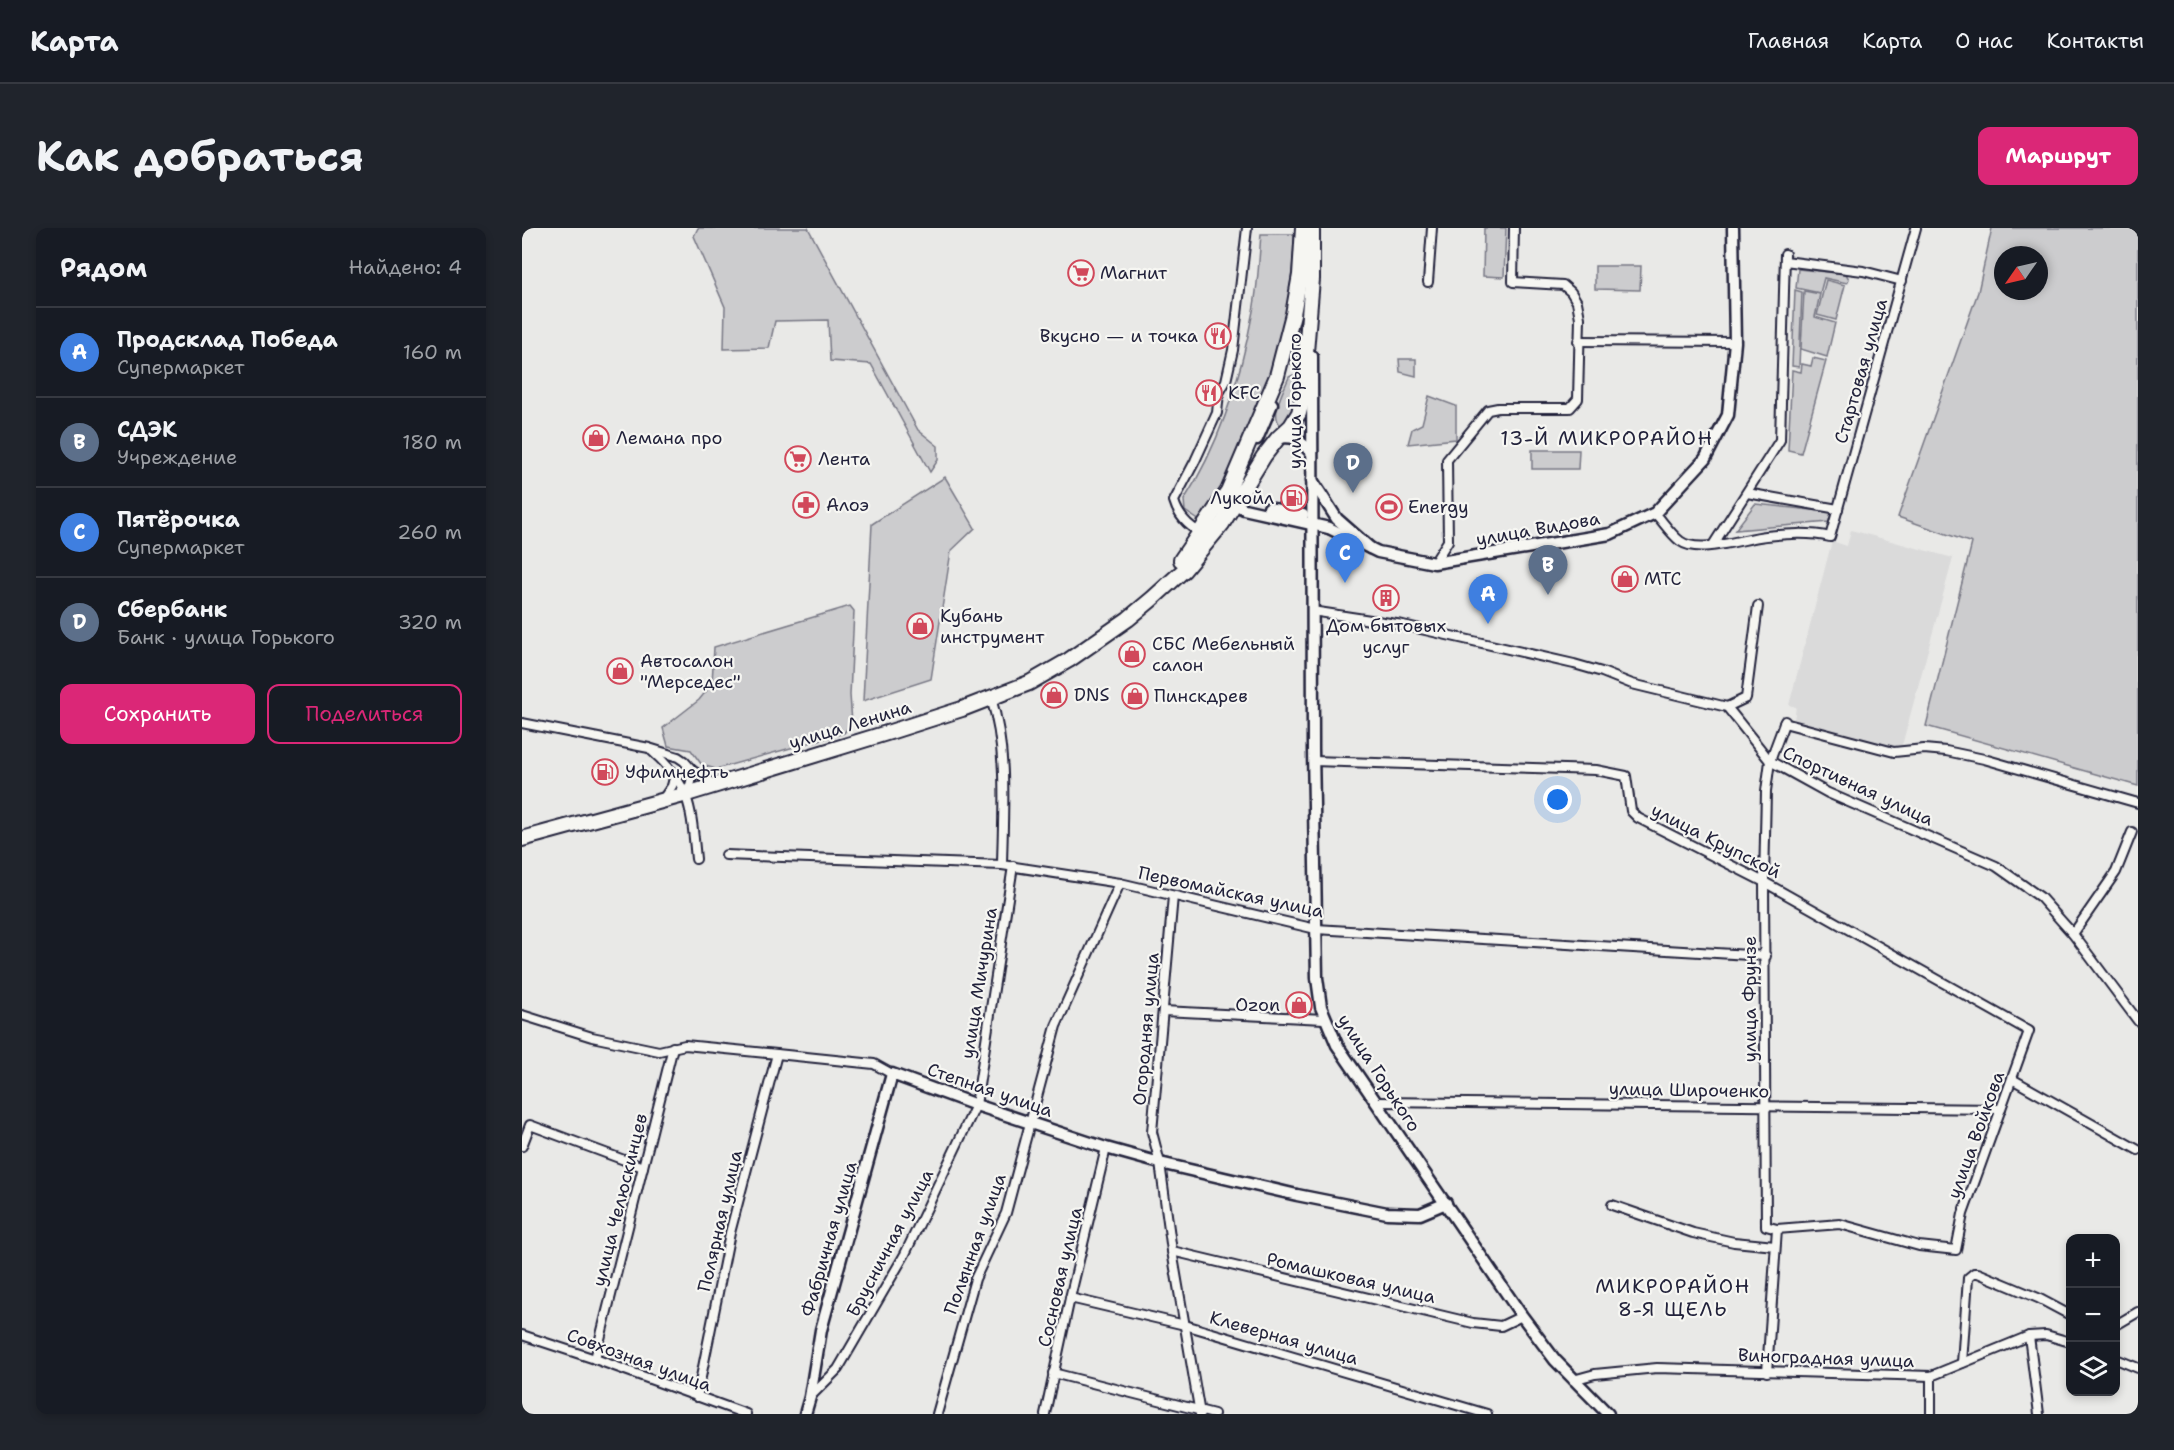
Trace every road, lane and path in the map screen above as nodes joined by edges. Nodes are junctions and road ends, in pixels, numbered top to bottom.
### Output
1 (1246, 228) edge
2 (1307, 228) edge
3 (1432, 228) edge
4 (1514, 228) edge
5 (1733, 228) edge
6 (1916, 228) edge
7 (1312, 279) junction
8 (1902, 281) junction
9 (1428, 282) dead end
10 (1578, 341) junction
11 (1735, 342) junction
12 (1278, 438) junction
13 (1311, 452) junction
14 (1311, 477) junction
15 (1747, 492) junction
16 (1221, 501) junction
17 (1236, 502) junction
18 (1838, 509) junction
19 (1257, 513) junction
20 (1655, 513) junction
21 (1311, 521) junction
22 (1222, 524) junction
23 (1201, 533) junction
24 (1713, 545) junction
25 (1370, 548) junction
26 (1434, 562) junction
27 (1162, 589) junction
28 (1758, 606) dead end
29 (1312, 611) junction
30 (991, 698) junction
31 (1727, 707) junction
32 (522, 723) edge
33 (649, 748) junction
34 (1313, 761) junction
35 (1770, 762) junction
36 (692, 771) junction
37 (675, 774) junction
38 (715, 784) junction
39 (687, 794) junction
40 (662, 800) junction
41 (2138, 803) edge
42 (2132, 832) dead end
43 (522, 839) edge
44 (726, 855) dead end
45 (696, 859) dead end
46 (1002, 864) junction
47 (1013, 866) junction
48 (1764, 882) junction
49 (1120, 883) junction
50 (1173, 896) junction
51 (1316, 928) junction
52 (2073, 934) junction
53 (1766, 956) junction
54 (1163, 1011) junction
55 (522, 1015) edge
56 (1324, 1019) junction
57 (2138, 1021) edge
58 (2029, 1031) joint
59 (673, 1047) junction
60 (777, 1054) junction
61 (892, 1074) junction
62 (2012, 1079) junction
63 (1377, 1102) junction
64 (976, 1105) junction
65 (1765, 1106) junction
66 (2001, 1109) junction
67 (1031, 1121) junction
68 (522, 1146) edge
69 (1106, 1148) junction
70 (2138, 1150) edge
71 (1160, 1163) junction
72 (643, 1167) junction
73 (1446, 1203) junction
74 (1612, 1205) dead end
75 (1778, 1229) junction
76 (1775, 1246) junction
77 (1172, 1251) junction
78 (1070, 1298) junction
79 (2138, 1312) edge
80 (2066, 1313) edge
81 (1522, 1316) junction
82 (2120, 1322) edge
83 (1185, 1325) junction
84 (522, 1335) edge
85 (2029, 1336) junction
86 (2066, 1341) edge
87 (595, 1359) junction
88 (2120, 1361) edge
89 (1962, 1363) junction
90 (2138, 1368) edge
91 (1767, 1372) junction
92 (1053, 1373) junction
93 (1931, 1376) junction
94 (1573, 1380) junction
95 (810, 1396) junction
96 (697, 1397) junction
97 (1200, 1412) edge
98 (746, 1414) edge
99 (805, 1414) edge
100 (937, 1414) edge
101 (1045, 1414) edge
102 (1214, 1414) edge
103 (1487, 1414) edge
104 (1608, 1414) edge
105 (1931, 1414) edge
106 (2039, 1414) edge

1 - 23 street
2 - 7 highway
2 - 16 highway
2 - 17 main road
3 - 9 street
4 - 10 street, улица Видова
5 - 11 main road, улица Видова
6 - 8 street, Стартовая улица
7 - 12 highway
7 - 13 main road, улица Горького
8 - 15 street
8 - 18 street, Стартовая улица
10 - 11 street
10 - 26 street, улица Видова
11 - 20 main road, улица Видова
12 - 13 main road
12 - 17 highway
13 - 14 main road, улица Горького
14 - 21 main road, улица Горького
14 - 25 main road
15 - 18 street
15 - 24 street
16 - 17 main road
16 - 23 highway
17 - 19 main road
17 - 21 main road
17 - 22 highway
18 - 24 street, Стартовая улица
19 - 21 main road
19 - 22 main road
20 - 24 street
20 - 26 main road, улица Видова
21 - 25 main road, улица Видова
21 - 29 main road, улица Горького
22 - 27 highway
23 - 27 highway
25 - 26 main road, улица Видова
27 - 30 highway, улица Ленина
28 - 31 street
29 - 31 street
29 - 34 main road, улица Горького
30 - 38 highway, улица Ленина
30 - 46 street
31 - 35 street, Спортивная улица
32 - 33 street
33 - 36 street
33 - 37 street
34 - 48 street, улица Крупской
34 - 51 main road, улица Горького
35 - 41 street, улица Фрунзе
35 - 48 street, улица Фрунзе
35 - 52 street, Спортивная улица
36 - 38 street
36 - 39 street
37 - 39 street
37 - 40 street
38 - 39 highway, улица Ленина
39 - 40 highway, улица Ленина
39 - 45 street
40 - 43 highway, улица Ленина
42 - 52 street
44 - 46 street, Первомайская улица
46 - 47 street, Первомайская улица
47 - 49 street, Первомайская улица
47 - 64 street, улица Мичурина
48 - 53 street, улица Фрунзе
48 - 58 street, улица Крупской
49 - 50 street, Первомайская улица
49 - 67 street, Полынная улица
50 - 51 street, Первомайская улица
50 - 54 street, Огородняя улица
51 - 53 street, Первомайская улица
51 - 56 main road, улица Горького
52 - 57 street, Спортивная улица
53 - 65 street, улица Фрунзе
54 - 56 street
54 - 71 street, Огородняя улица
55 - 59 street, Степная улица
56 - 63 main road, улица Горького
58 - 62 street, улица Войкова
59 - 60 street, Степная улица
59 - 72 street, улица Челюскинцев
60 - 61 street, Степная улица
60 - 96 street, Полярная улица
61 - 64 main road, Степная улица
61 - 95 main road, Фабричная улица
62 - 66 street, улица Войкова
62 - 70 street
63 - 65 street, улица Широченко
63 - 73 main road, улица Горького
64 - 67 main road, Степная улица
64 - 95 street, Брусничная улица
65 - 66 street, улица Широченко
65 - 75 street, улица Фрунзе
66 - 75 street, улица Войкова
67 - 69 main road, Степная улица
67 - 100 street, Полынная улица
68 - 72 street
69 - 71 main road, Степная улица
69 - 78 street, Сосновая улица
71 - 73 main road, Степная улица
71 - 77 street, Огородняя улица
72 - 87 street, улица Челюскинцев
73 - 81 main road, улица Горького
74 - 76 street
75 - 76 street
76 - 91 street
77 - 81 street, Ромашковая улица
77 - 83 street, Огородняя улица
78 - 83 street, Клеверная улица
78 - 92 street, Сосновая улица
79 - 82 street
80 - 89 street
81 - 94 main road, улица Горького
83 - 97 street, Огородняя улица
83 - 103 street, Клеверная улица
84 - 87 street, Совхозная улица
85 - 86 street, Виноградная улица
85 - 89 street, Виноградная улица
85 - 106 street
87 - 96 street, Совхозная улица
88 - 90 street
89 - 93 street, Виноградная улица
91 - 93 street, Виноградная улица
91 - 94 street, Виноградная улица
92 - 97 street
92 - 101 street, Сосновая улица
93 - 105 street
94 - 104 main road, улица Горького
95 - 99 main road, Фабричная улица
96 - 98 street, Совхозная улица
97 - 102 street

